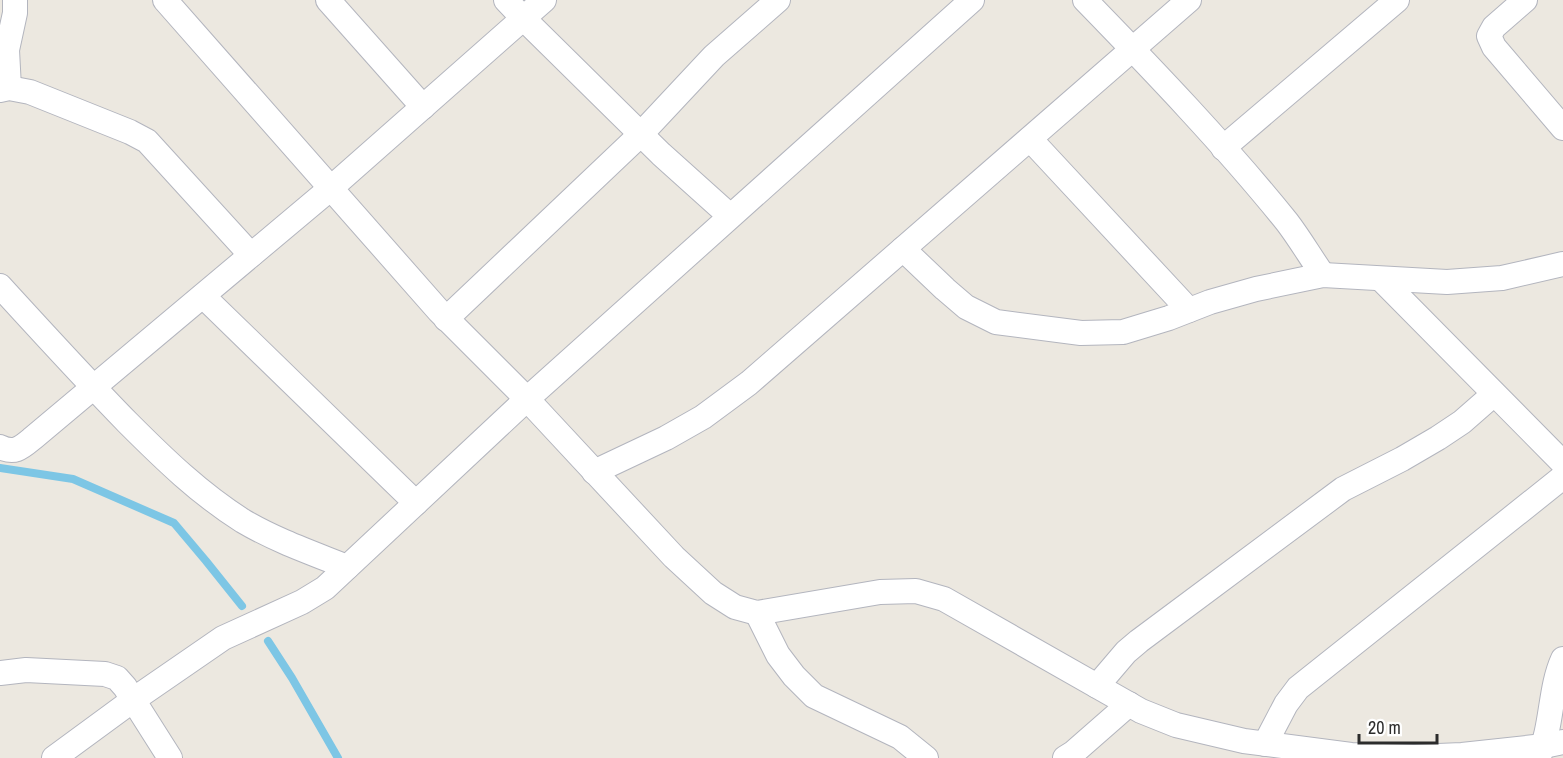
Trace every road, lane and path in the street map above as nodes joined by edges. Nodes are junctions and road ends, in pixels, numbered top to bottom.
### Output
1 (15, 0) edge
2 (165, 0) edge
3 (327, 0) edge
4 (506, 0) edge
5 (544, 0) edge
6 (778, 0) edge
7 (972, 0) edge
8 (1086, 0) edge
9 (1189, 0) edge
10 (1397, 0) edge
11 (1522, 1) edge
12 (523, 18) junction
13 (1133, 49) junction
14 (5, 89) edge
15 (423, 107) junction
16 (1563, 128) edge
17 (641, 134) junction
18 (1030, 139) junction
19 (1223, 148) junction
20 (331, 188) junction
21 (730, 216) junction
22 (903, 249) junction
23 (251, 255) junction
24 (1563, 264) edge
25 (1323, 275) junction
26 (1381, 279) junction
27 (0, 286) edge
28 (203, 296) junction
29 (1189, 310) junction
30 (446, 318) junction
31 (94, 388) junction
32 (1494, 394) junction
33 (527, 399) junction
34 (0, 447) edge
35 (1563, 463) edge
36 (594, 472) junction
37 (1563, 477) edge
38 (416, 503) junction
39 (347, 567) junction
40 (757, 613) junction
41 (1563, 659) edge
42 (0, 673) edge
43 (1097, 686) junction
44 (133, 700) junction
45 (1129, 704) junction
46 (1265, 744) junction
47 (1548, 748) edge
48 (54, 758) edge
49 (170, 758) edge
50 (927, 758) edge
51 (1065, 758) edge

1 - 14 street
2 - 20 street
3 - 15 street
4 - 12 street
5 - 12 street
6 - 17 street
7 - 21 street
8 - 13 street
9 - 13 street
10 - 19 street
11 - 16 street
12 - 15 street
12 - 17 street
13 - 18 street
13 - 19 street
14 - 23 street
15 - 20 street
17 - 21 street
17 - 30 street
18 - 22 street
18 - 29 street
19 - 25 street
20 - 23 street
20 - 30 street
21 - 33 street
22 - 29 street
22 - 36 street
23 - 28 street
24 - 26 street
25 - 26 street
25 - 29 street
26 - 32 street
27 - 31 street
28 - 31 street
28 - 38 street
30 - 33 street
31 - 34 street
31 - 39 street
32 - 35 street
32 - 43 street
33 - 36 street
33 - 38 street
36 - 40 street
37 - 46 street
38 - 39 street
39 - 44 street
40 - 43 street
40 - 50 street
41 - 47 street
42 - 44 street
43 - 45 street
44 - 48 street
44 - 49 street
45 - 46 street
45 - 51 street
46 - 47 street

